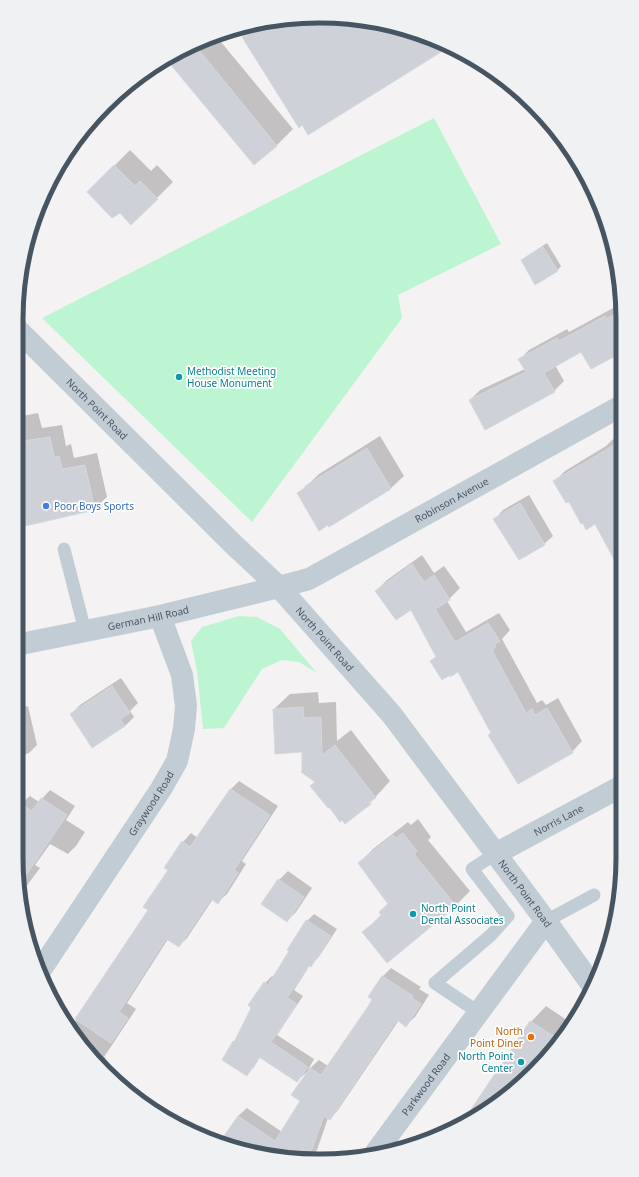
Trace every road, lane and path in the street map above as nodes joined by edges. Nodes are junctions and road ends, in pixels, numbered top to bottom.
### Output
1 (23, 335) edge
2 (616, 409) edge
3 (64, 549) dead end
4 (279, 587) junction
5 (160, 616) junction
6 (85, 631) junction
7 (23, 644) edge
8 (616, 789) edge
9 (495, 854) junction
10 (594, 895) dead end
11 (546, 921) junction
12 (44, 965) edge
13 (589, 981) edge
14 (478, 1012) junction
15 (379, 1148) edge

1 - 4 street, North Point Road
2 - 4 street, Robinson Avenue
3 - 6 lane
4 - 5 street, German Hill Road
4 - 9 street, North Point Road
5 - 6 street, German Hill Road
5 - 12 street, Graywood Road
6 - 7 street, German Hill Road
8 - 9 street, Norris Lane
9 - 11 street, North Point Road
9 - 14 lane
10 - 11 lane
11 - 13 street, North Point Road
11 - 14 street, Parkwood Road
14 - 15 street, Parkwood Road

